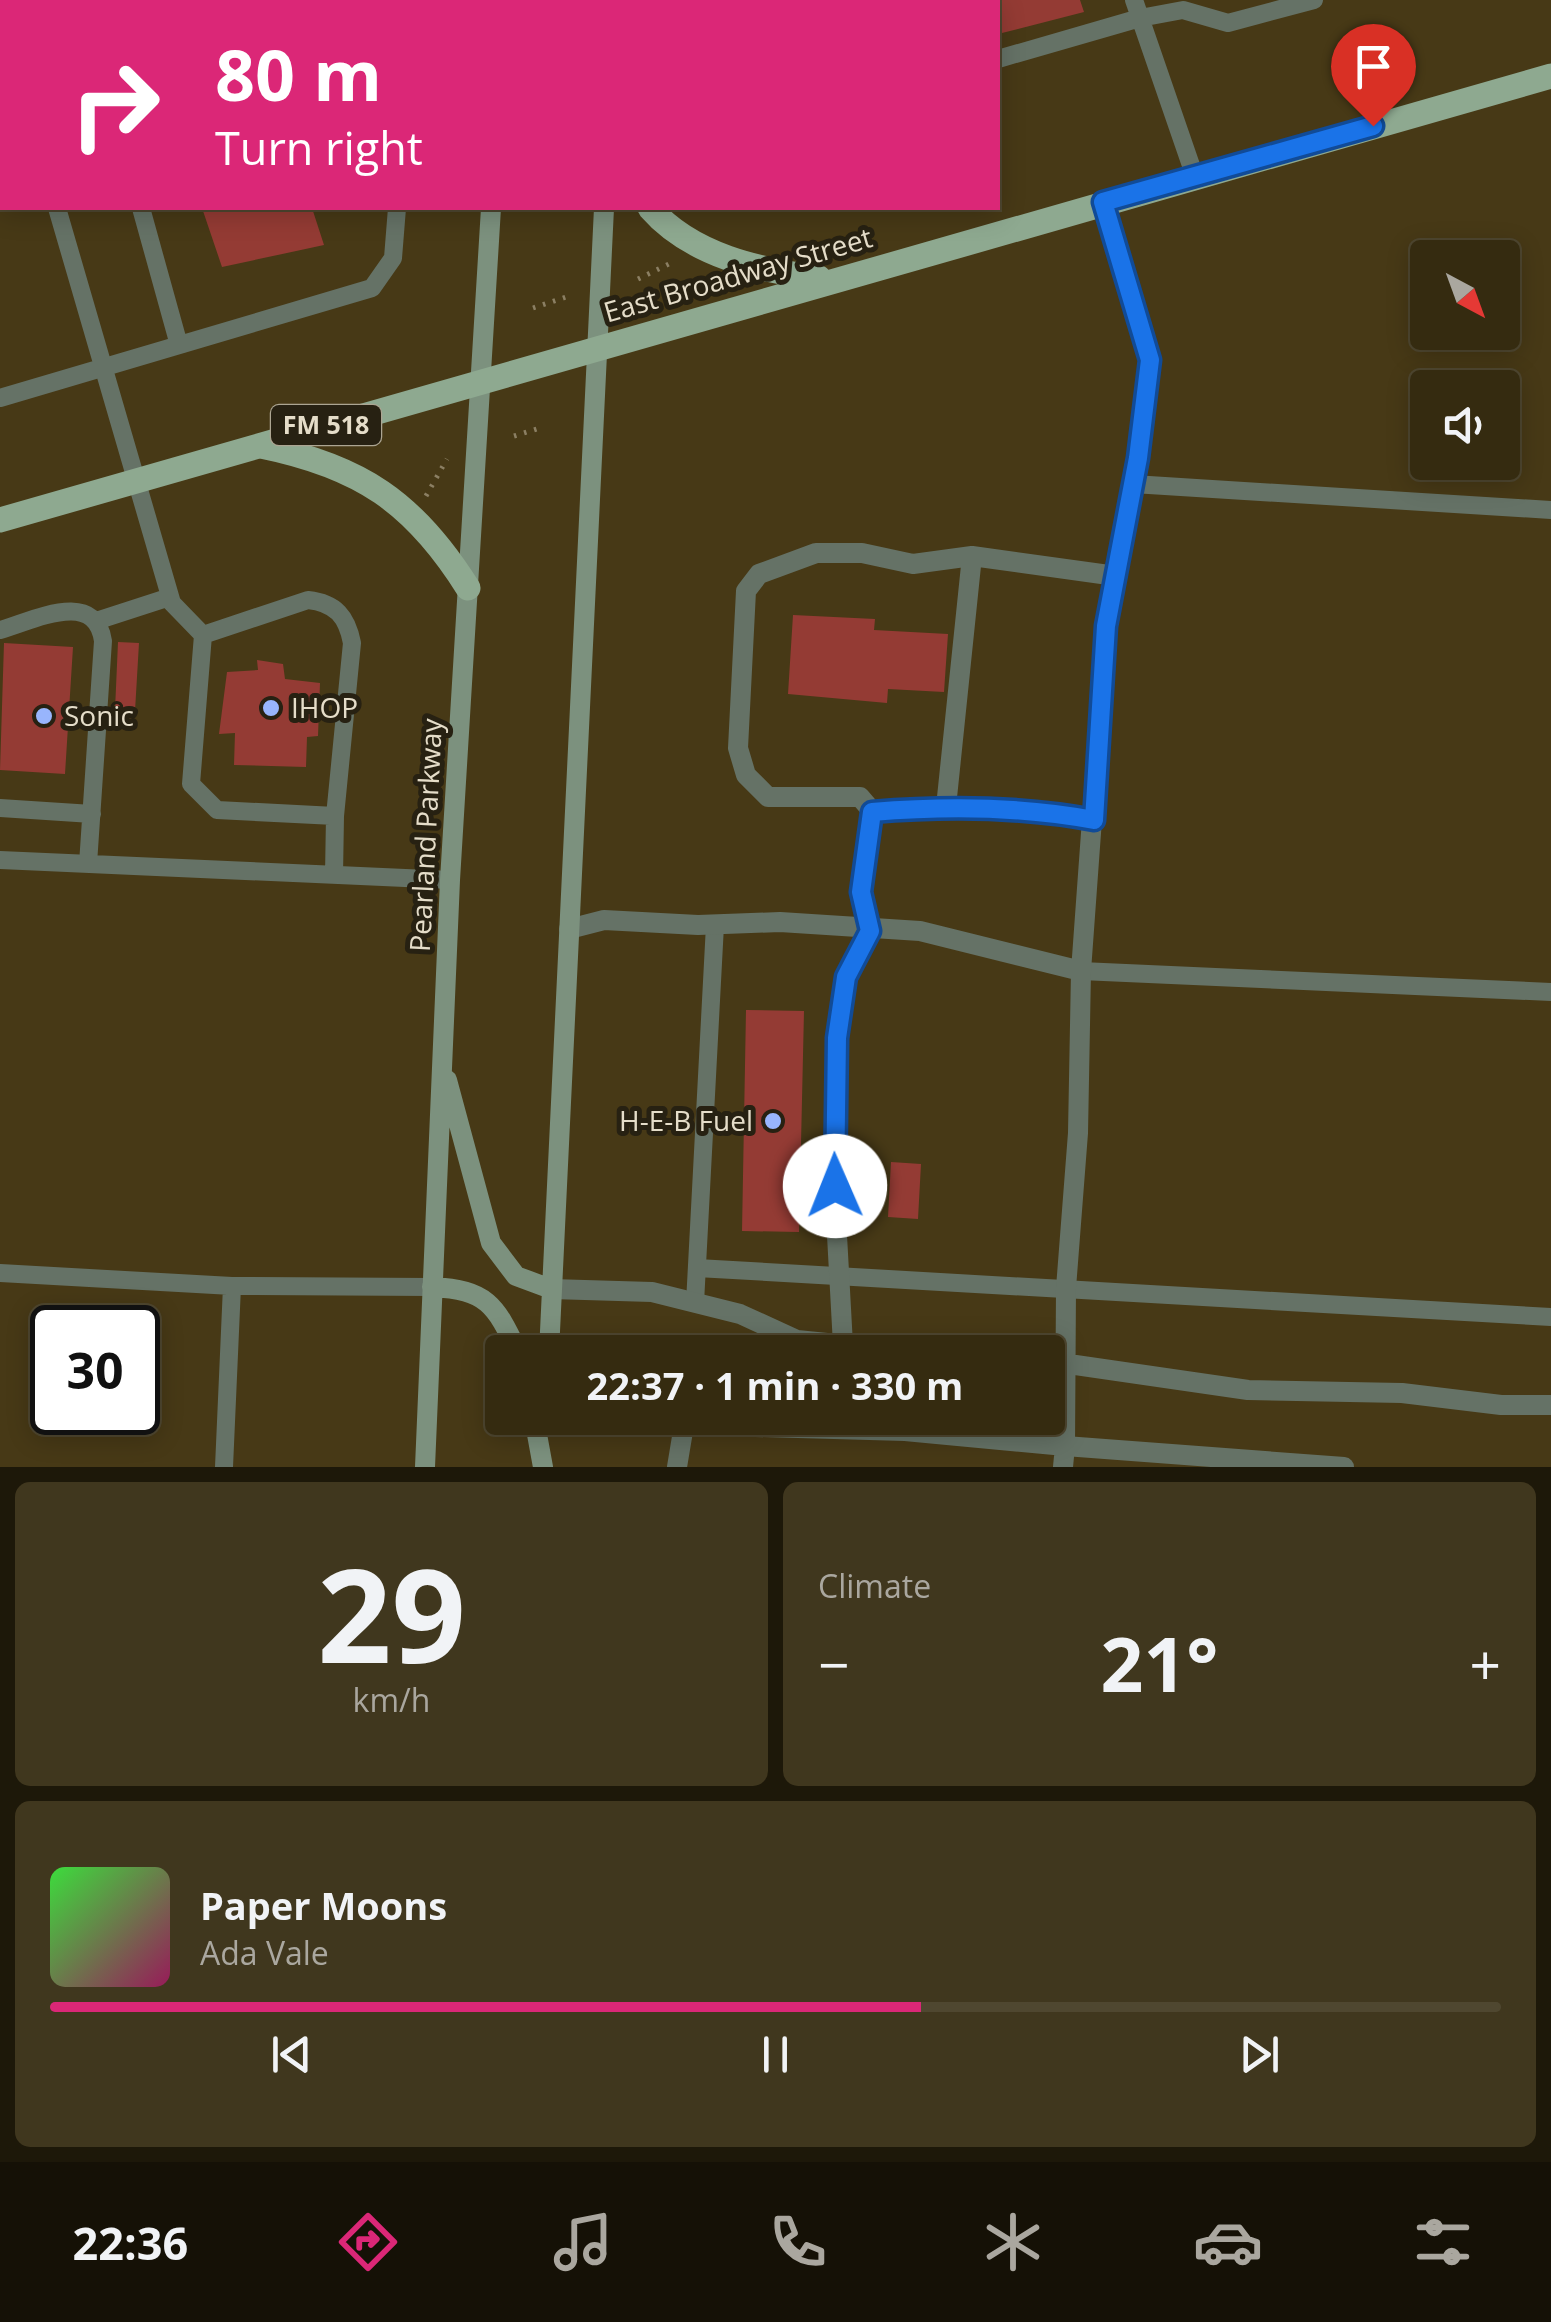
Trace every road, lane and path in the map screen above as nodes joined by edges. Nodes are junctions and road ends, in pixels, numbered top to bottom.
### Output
1 (1314, 0) edge
2 (1137, 9) edge
3 (1211, 9) edge
4 (1000, 58) edge
5 (1551, 76) edge
6 (1195, 177) junction
7 (1103, 202) junction
8 (58, 210) edge
9 (142, 210) edge
10 (397, 210) edge
11 (492, 210) edge
12 (604, 210) edge
13 (653, 210) edge
14 (677, 260) dead end
15 (638, 279) dead end
16 (829, 280) junction
17 (569, 296) dead end
18 (533, 308) dead end
19 (179, 345) junction
20 (597, 347) junction
21 (105, 367) junction
22 (482, 380) junction
23 (0, 398) edge
24 (540, 428) dead end
25 (514, 436) dead end
26 (256, 446) junction
27 (446, 459) dead end
28 (140, 480) junction
29 (1133, 484) junction
30 (424, 499) dead end
31 (1551, 510) edge
32 (0, 520) edge
33 (972, 556) junction
34 (1116, 576) junction
35 (468, 588) junction
36 (170, 597) junction
37 (96, 621) junction
38 (0, 630) edge
39 (202, 634) junction
40 (946, 806) junction
41 (0, 808) edge
42 (872, 812) junction
43 (92, 814) junction
44 (335, 816) junction
45 (1094, 820) junction
46 (0, 860) edge
47 (88, 864) junction
48 (334, 875) junction
49 (450, 880) junction
50 (715, 924) junction
51 (569, 930) junction
52 (870, 931) junction
53 (1081, 971) junction
54 (1551, 992) edge
55 (442, 1059) junction
56 (697, 1268) junction
57 (0, 1273) edge
58 (838, 1276) junction
59 (232, 1286) junction
60 (432, 1288) junction
61 (1066, 1288) junction
62 (552, 1289) junction
63 (695, 1302) junction
64 (1551, 1317) edge
65 (510, 1335) edge
66 (550, 1335) edge
67 (786, 1335) edge
68 (842, 1335) edge
69 (1060, 1335) edge
70 (1065, 1362) edge
71 (1551, 1406) edge
72 (537, 1435) edge
73 (546, 1435) edge
74 (1064, 1457) edge
75 (224, 1467) edge
76 (425, 1467) edge
77 (544, 1467) edge
78 (678, 1467) edge
79 (1344, 1467) edge

1 - 3 lane
2 - 3 lane
2 - 4 lane
2 - 6 lane
5 - 6 main road, East Broadway Street / FM 518
6 - 7 main road, East Broadway Street / FM 518
7 - 16 main road, East Broadway Street / FM 518
7 - 29 street
8 - 21 lane
9 - 19 lane
10 - 19 lane
11 - 22 main road, Pearland Parkway
12 - 20 main road
13 - 16 main road
14 - 15 path
16 - 20 main road, East Broadway Street / FM 518
17 - 18 path
19 - 21 lane
20 - 22 main road, East Broadway Street / FM 518
20 - 51 main road
21 - 23 lane
21 - 28 lane
22 - 26 main road, East Broadway Street / FM 518
22 - 35 main road, Pearland Parkway
24 - 25 path
26 - 28 main road, East Broadway Street / FM 518
26 - 35 main road
27 - 30 path
28 - 32 main road, East Broadway Street / FM 518
28 - 36 lane
29 - 31 lane
29 - 34 street
33 - 34 street
33 - 40 street
33 - 42 street
34 - 45 street
35 - 49 main road, Pearland Parkway
36 - 37 lane
36 - 39 lane
37 - 38 lane
37 - 43 lane
39 - 44 lane
39 - 44 lane
40 - 42 street
40 - 45 street
41 - 43 lane
42 - 52 street
43 - 47 lane
44 - 48 lane
45 - 53 street
46 - 47 lane
47 - 48 lane
48 - 49 lane
49 - 55 main road, Pearland Parkway
50 - 51 street
50 - 52 street
50 - 56 lane
51 - 62 main road
52 - 53 street
52 - 58 street
53 - 54 lane
53 - 61 street
55 - 60 main road, Pearland Parkway
55 - 62 main road
56 - 58 lane
56 - 63 lane
57 - 59 lane
58 - 61 lane
58 - 68 street
59 - 60 lane
59 - 75 lane
60 - 65 main road
60 - 76 main road, Pearland Parkway
61 - 64 lane
61 - 69 street
62 - 63 street
62 - 66 main road
63 - 67 street
70 - 71 street
72 - 77 main road
73 - 77 main road
74 - 78 street
74 - 79 street

